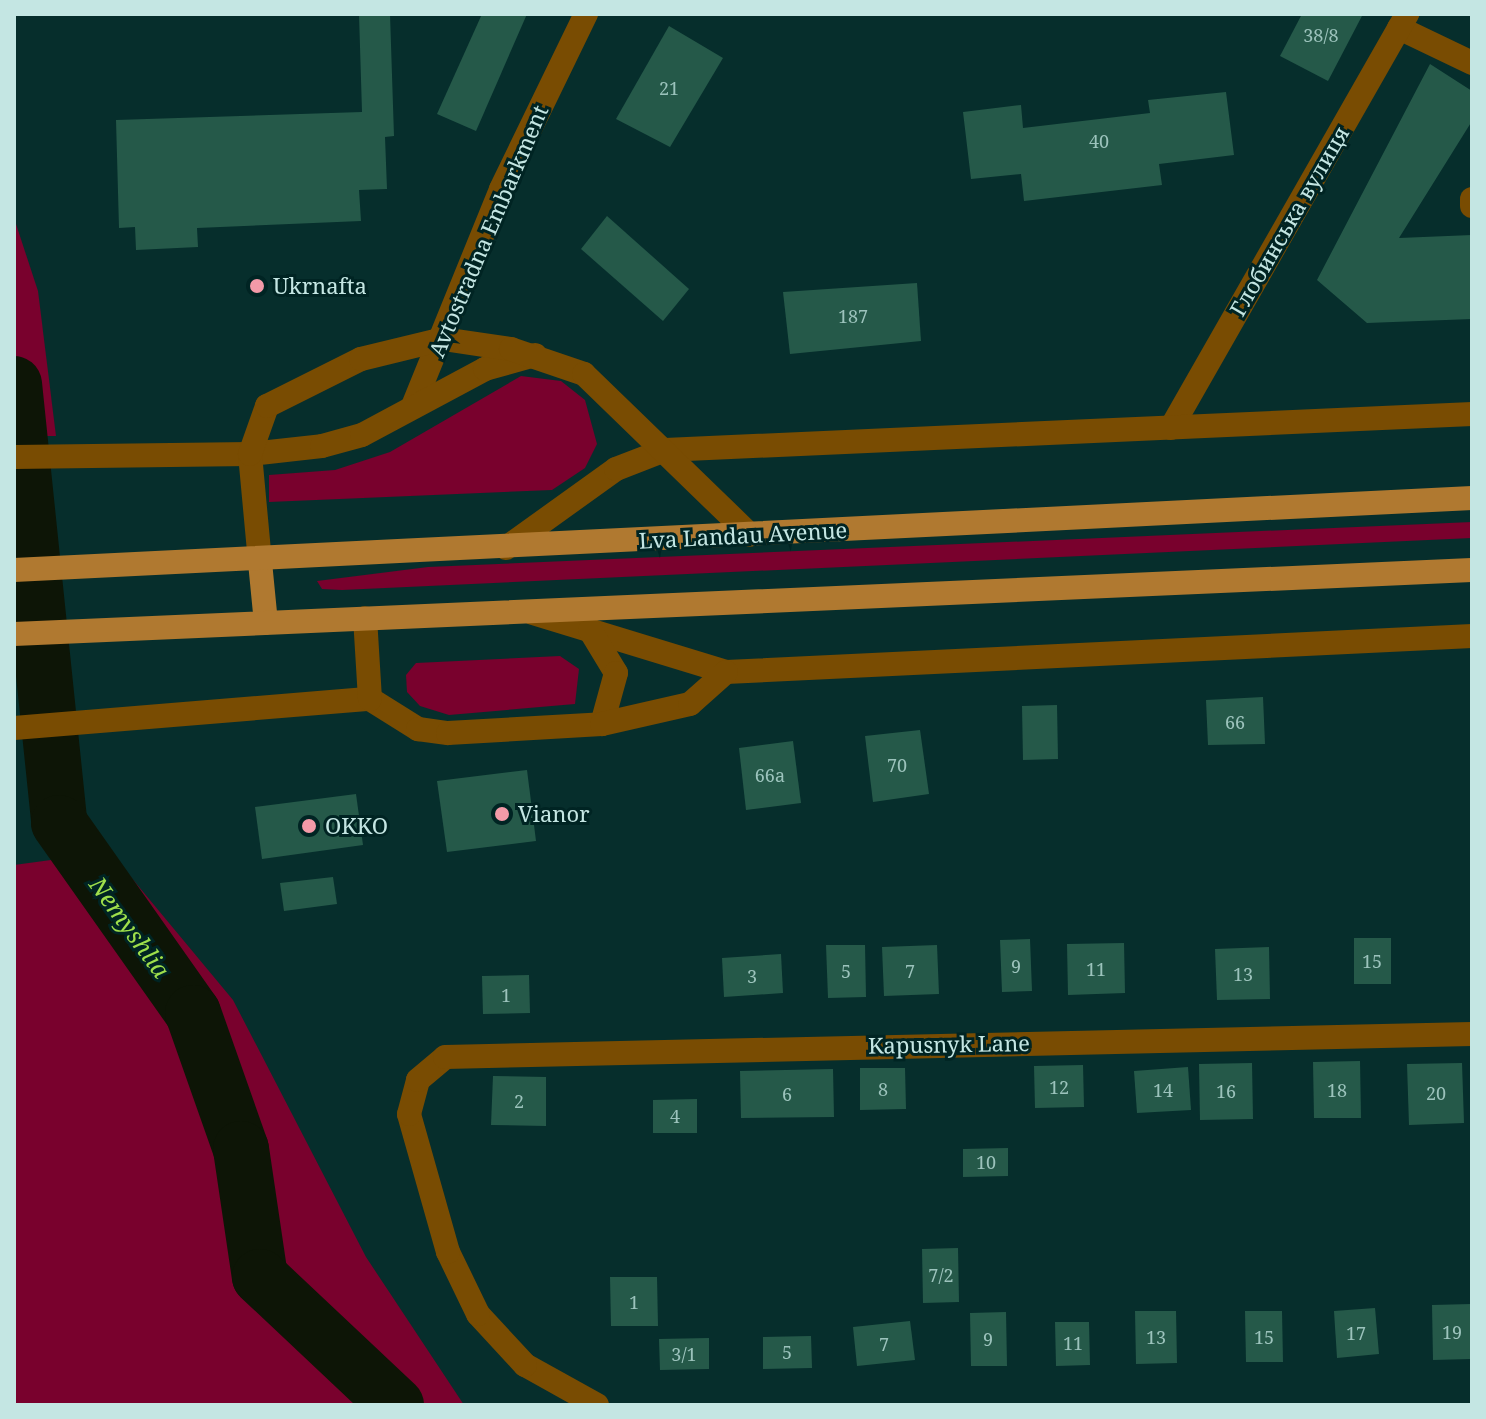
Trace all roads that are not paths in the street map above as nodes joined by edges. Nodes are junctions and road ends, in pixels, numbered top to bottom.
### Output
1 (586, 14) edge
2 (1403, 21) edge
3 (1472, 63) edge
4 (1472, 199) edge
5 (1472, 206) edge
6 (443, 339) junction
7 (536, 355) junction
8 (413, 406) junction
9 (1472, 414) edge
10 (1171, 428) junction
11 (665, 450) junction
12 (250, 454) junction
13 (14, 457) edge
14 (1472, 498) edge
15 (750, 535) junction
16 (506, 548) junction
17 (260, 562) junction
18 (14, 570) edge
19 (1472, 570) edge
20 (527, 611) junction
21 (365, 618) junction
22 (266, 623) junction
23 (590, 630) junction
24 (14, 634) edge
25 (1472, 636) edge
26 (726, 672) junction
27 (370, 699) junction
28 (602, 724) junction
29 (14, 728) edge
30 (1472, 1034) edge
31 (597, 1405) edge

1 - 6 street, Avtostradna Embarkment
2 - 3 street
2 - 10 street, Глобинська вулиця
4 - 5 street
6 - 7 street
6 - 8 street, Avtostradna Embarkment
6 - 12 street
7 - 8 street
7 - 11 street
8 - 12 street
9 - 10 street
10 - 11 street
11 - 15 street
11 - 16 street
12 - 13 street
12 - 17 street
14 - 15 main road, Lva Landau Avenue
15 - 16 main road, Lva Landau Avenue
16 - 17 main road, Lva Landau Avenue
17 - 18 main road, Lva Landau Avenue
17 - 22 main road
19 - 20 main road
20 - 21 main road
20 - 23 street
21 - 22 main road
21 - 27 street
22 - 24 main road
23 - 26 street
23 - 28 street
25 - 26 street
26 - 28 street
27 - 28 street
27 - 29 street
30 - 31 street, Kapusnyk Lane

